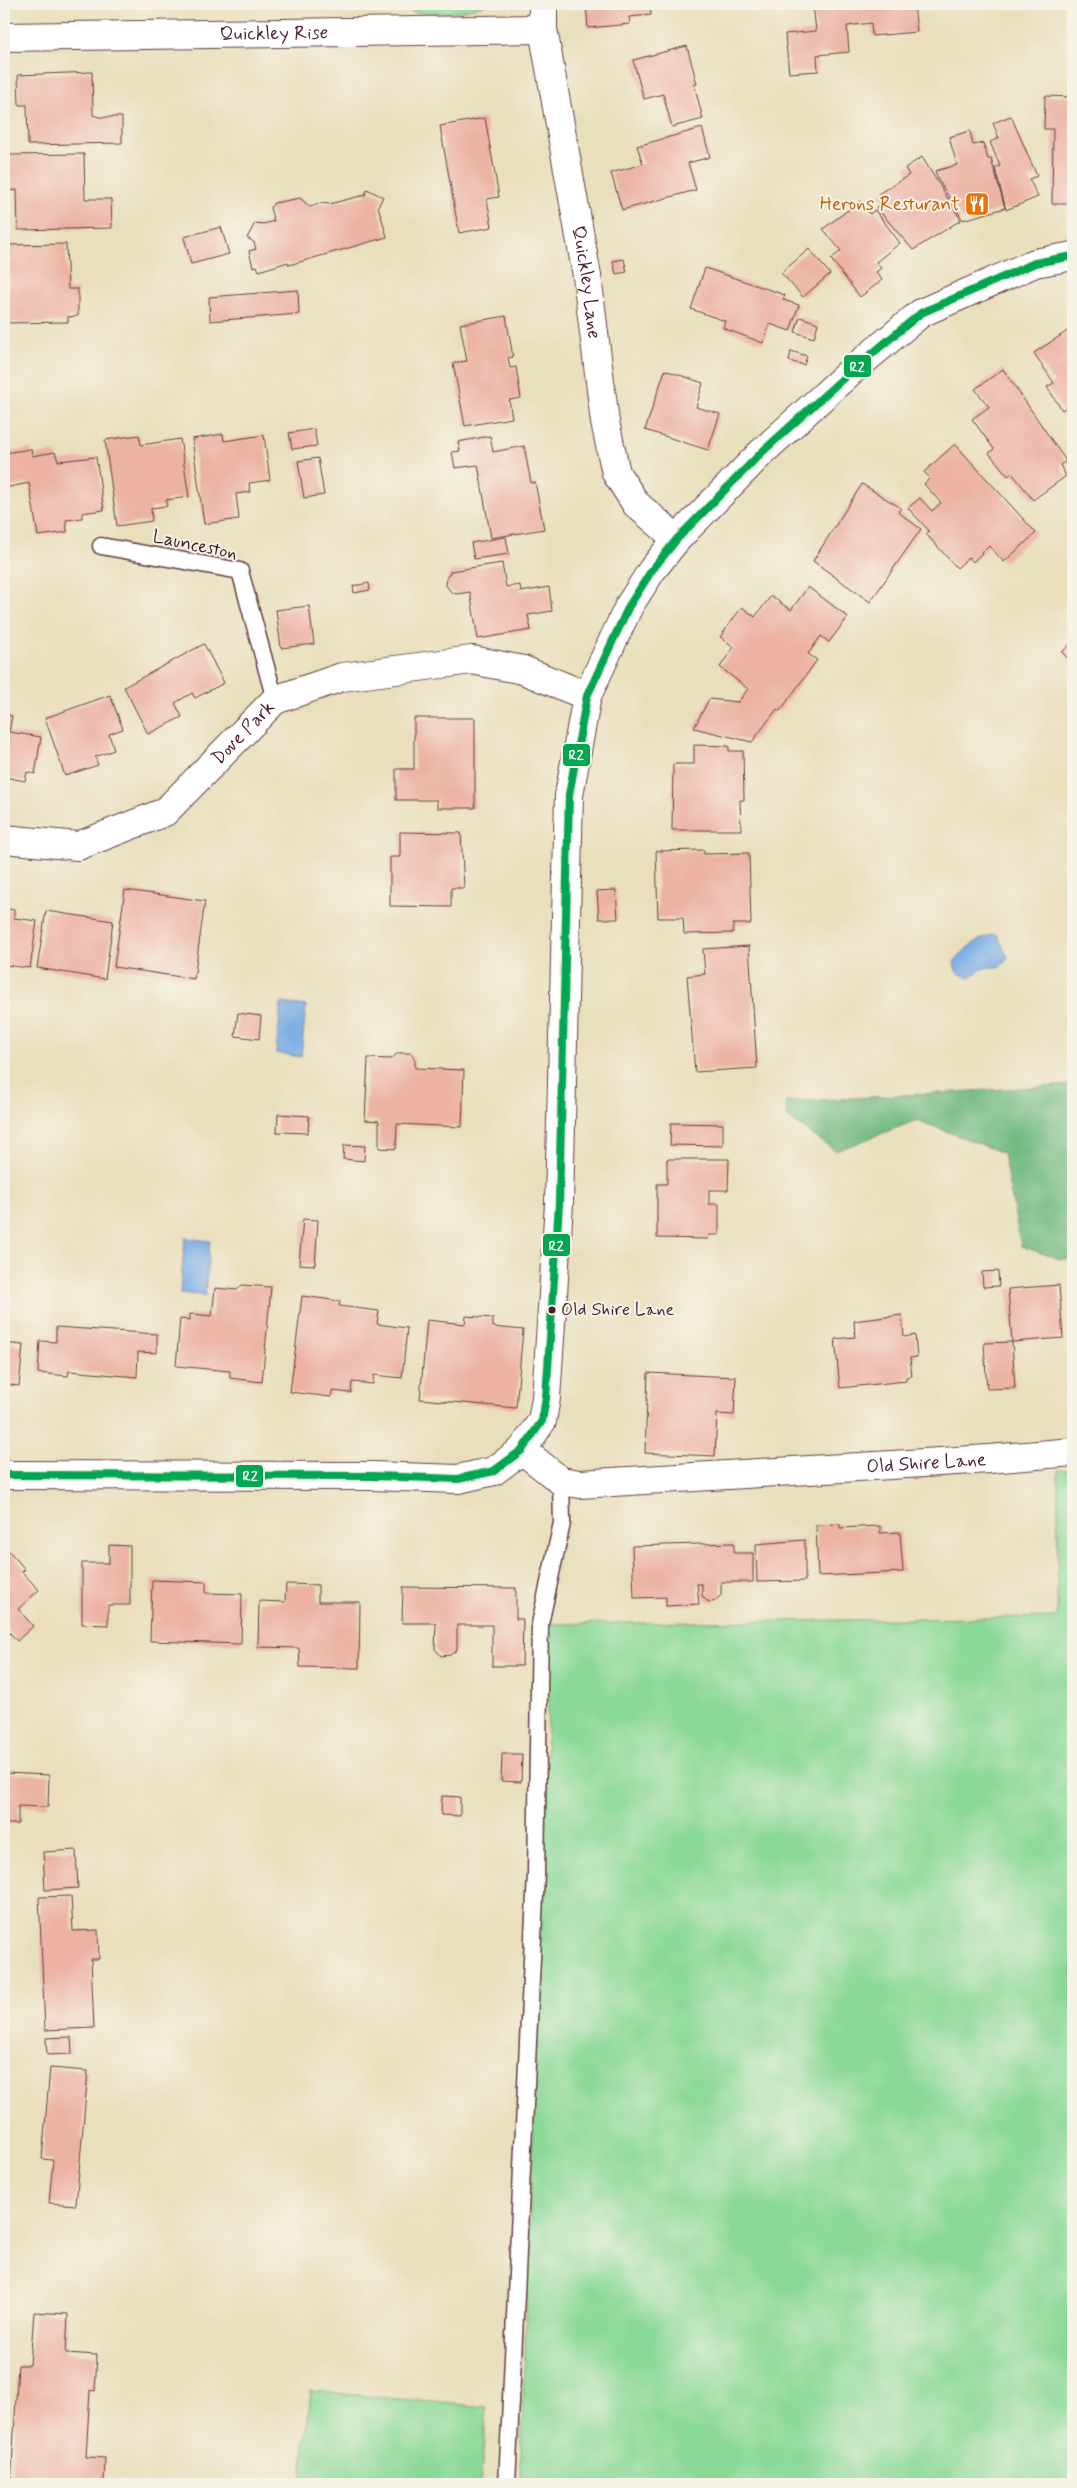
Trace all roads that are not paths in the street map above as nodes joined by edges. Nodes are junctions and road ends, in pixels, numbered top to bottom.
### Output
1 (543, 16) edge
2 (4, 37) edge
3 (1073, 256) edge
4 (677, 539) junction
5 (102, 546) dead end
6 (587, 696) junction
7 (276, 700) junction
8 (4, 839) edge
9 (522, 1450) junction
10 (1073, 1452) edge
11 (4, 1475) edge
12 (562, 1481) junction
13 (507, 2484) edge

1 - 2 street, Quickley Rise
1 - 4 street, Quickley Lane
3 - 4 street
4 - 6 street
5 - 7 lane, Launceston
6 - 7 street, Dove Park
6 - 9 street
7 - 8 street, Dove Park
9 - 11 street
9 - 12 street
10 - 12 street, Old Shire Lane
12 - 13 lane

